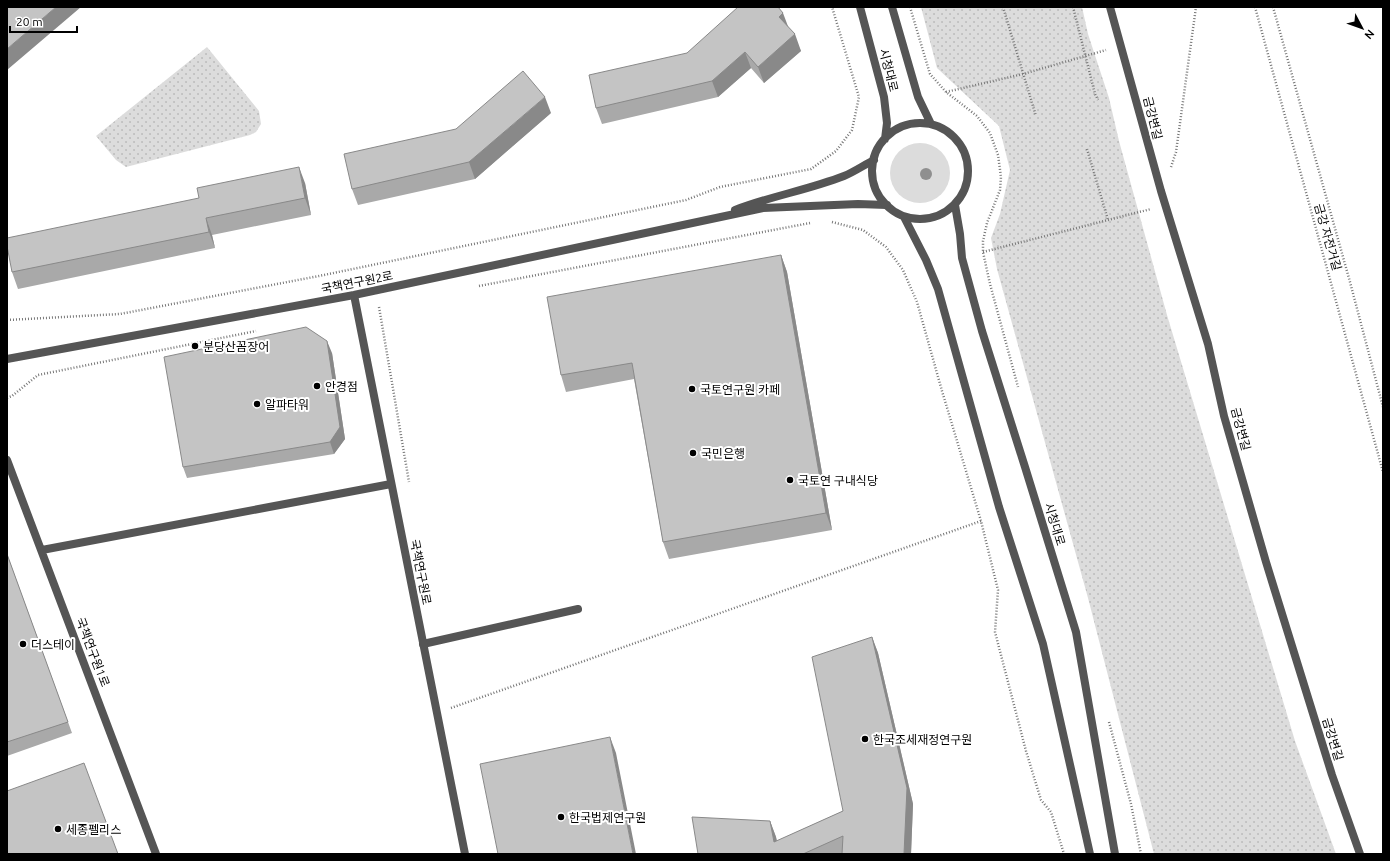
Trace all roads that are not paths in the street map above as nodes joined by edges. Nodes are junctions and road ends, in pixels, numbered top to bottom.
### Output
1 (860, 7) edge
2 (892, 7) edge
3 (1110, 7) edge
4 (930, 124) junction
5 (885, 139) junction
6 (874, 160) junction
7 (887, 205) junction
8 (955, 205) junction
9 (904, 217) junction
10 (710, 220) junction
11 (354, 296) junction
12 (7, 359) edge
13 (7, 460) edge
14 (391, 484) junction
15 (42, 550) junction
16 (578, 609) dead end
17 (423, 644) junction
18 (156, 854) edge
19 (465, 854) edge
20 (1090, 854) edge
21 (1115, 854) edge
22 (1360, 854) edge

1 - 5 street, 시청대로
2 - 4 street, 시청대로
3 - 22 street, 금강변길
4 - 5 street
4 - 8 street
5 - 6 street
6 - 7 street
6 - 10 street
7 - 9 street
7 - 10 street
8 - 9 street
8 - 21 street, 시청대로
9 - 20 street
10 - 11 street, 국책연구원2로
11 - 12 street, 국책연구원2로
11 - 14 street, 국책연구원로
13 - 15 street, 국책연구원1로
14 - 15 street
14 - 17 street, 국책연구원로
15 - 18 street, 국책연구원1로
16 - 17 street
17 - 19 street, 국책연구원로

